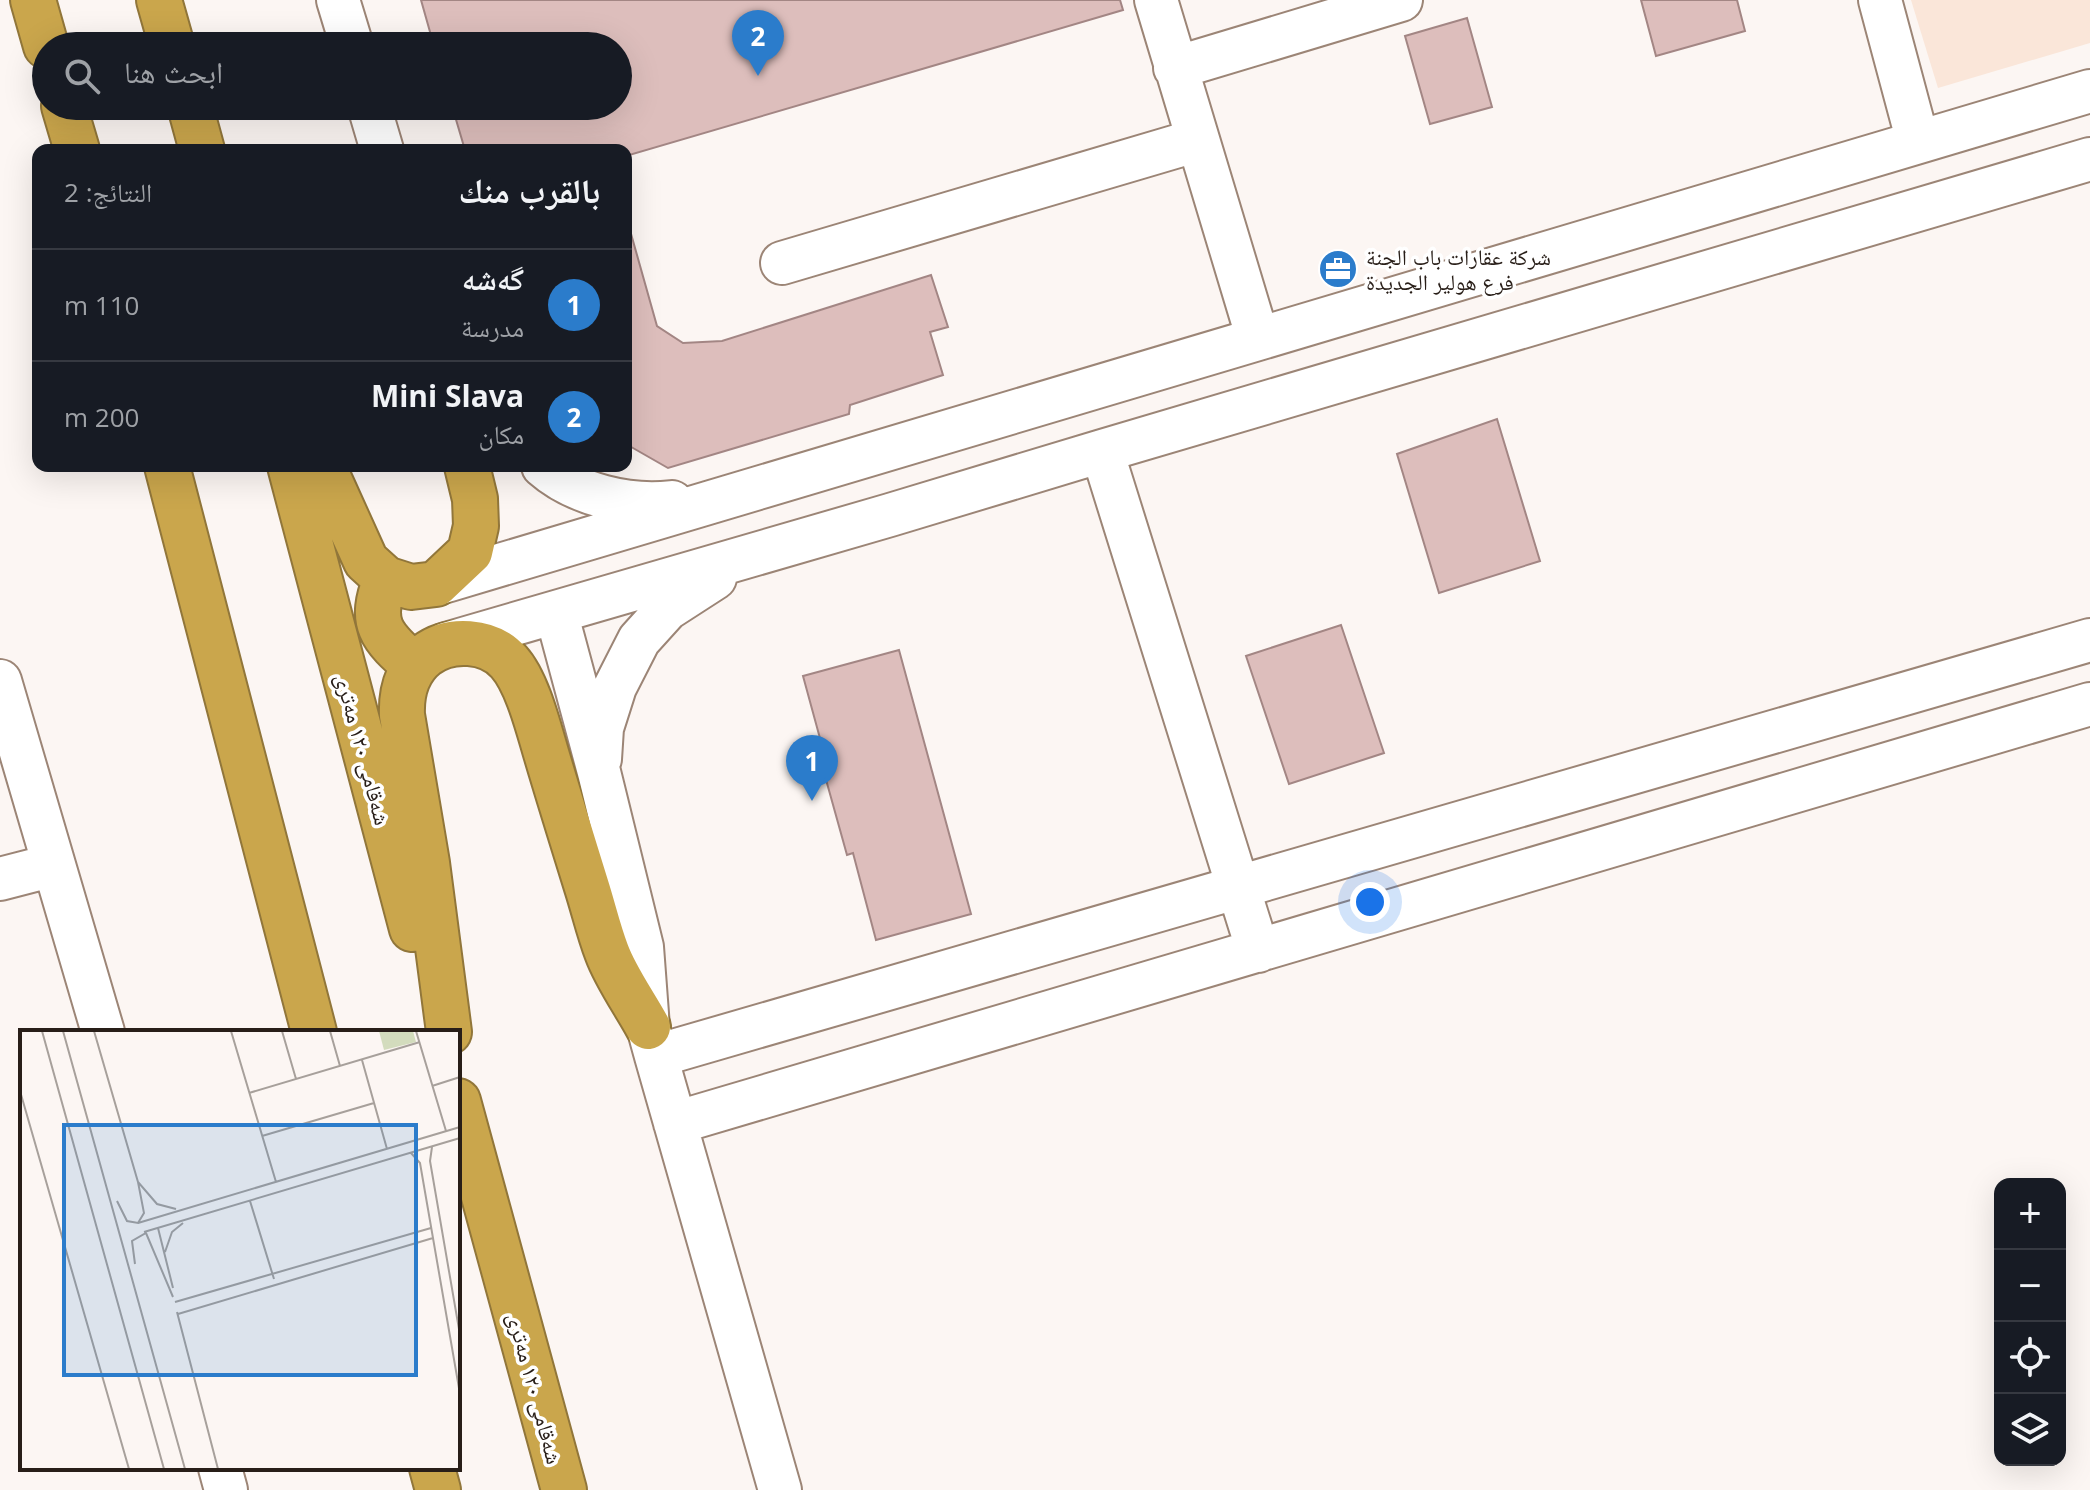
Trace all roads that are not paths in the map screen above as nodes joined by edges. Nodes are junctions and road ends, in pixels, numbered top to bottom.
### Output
1 (33, 0) edge
2 (159, 0) edge
3 (338, 0) edge
4 (1156, 0) edge
5 (1401, 0) edge
6 (1880, 0) edge
7 (42, 32) edge
8 (168, 32) edge
9 (348, 32) edge
10 (1175, 68) junction
11 (2090, 91) edge
12 (68, 120) edge
13 (194, 120) edge
14 (373, 120) edge
15 (1198, 140) junction
16 (1918, 142) junction
17 (75, 144) edge
18 (200, 144) edge
19 (380, 144) edge
20 (2081, 174) edge
21 (782, 263) dead end
22 (1258, 339) junction
23 (936, 435) junction
24 (1102, 451) junction
25 (875, 454) junction
26 (169, 472) edge
27 (292, 472) edge
28 (326, 472) edge
29 (468, 472) edge
30 (550, 472) edge
31 (749, 491) junction
32 (961, 494) junction
33 (890, 515) junction
34 (746, 556) junction
35 (386, 579) junction
36 (436, 584) junction
37 (556, 612) junction
38 (2084, 648) edge
39 (431, 655) junction
40 (0, 681) edge
41 (2090, 704) edge
42 (599, 772) junction
43 (54, 865) junction
44 (0, 879) edge
45 (1239, 888) junction
46 (1258, 951) junction
47 (102, 1030) edge
48 (313, 1030) edge
49 (439, 1030) edge
50 (449, 1030) edge
51 (652, 1042) junction
52 (460, 1108) edge
53 (675, 1123) junction
54 (221, 1470) edge
55 (433, 1470) edge
56 (226, 1490) edge
57 (438, 1490) edge
58 (564, 1490) edge
59 (780, 1490) edge

1 - 7 highway
2 - 8 highway
3 - 9 street
4 - 10 street
5 - 10 street
6 - 16 street
10 - 15 street
11 - 16 street
12 - 17 highway
13 - 18 highway
14 - 19 street
15 - 21 street
15 - 22 street
16 - 22 street
20 - 24 street
22 - 23 street
23 - 25 street
23 - 32 street
24 - 32 street
24 - 45 street
25 - 31 street
25 - 33 street
26 - 48 highway
27 - 49 highway, شەقامی ١٢٠ مەتری
28 - 35 highway
29 - 36 highway
30 - 31 street
31 - 36 street
32 - 33 street
33 - 34 street
34 - 37 street
34 - 42 street
35 - 36 highway
35 - 39 highway
37 - 39 street
37 - 42 street
38 - 45 street
39 - 50 highway
39 - 51 highway
40 - 43 street
41 - 46 street
42 - 51 street
43 - 44 street
43 - 47 street
45 - 46 street
45 - 51 street
46 - 53 street
51 - 53 street
52 - 58 highway, شەقامی ١٢٠ مەتری
53 - 59 street
54 - 56 street
55 - 57 highway

